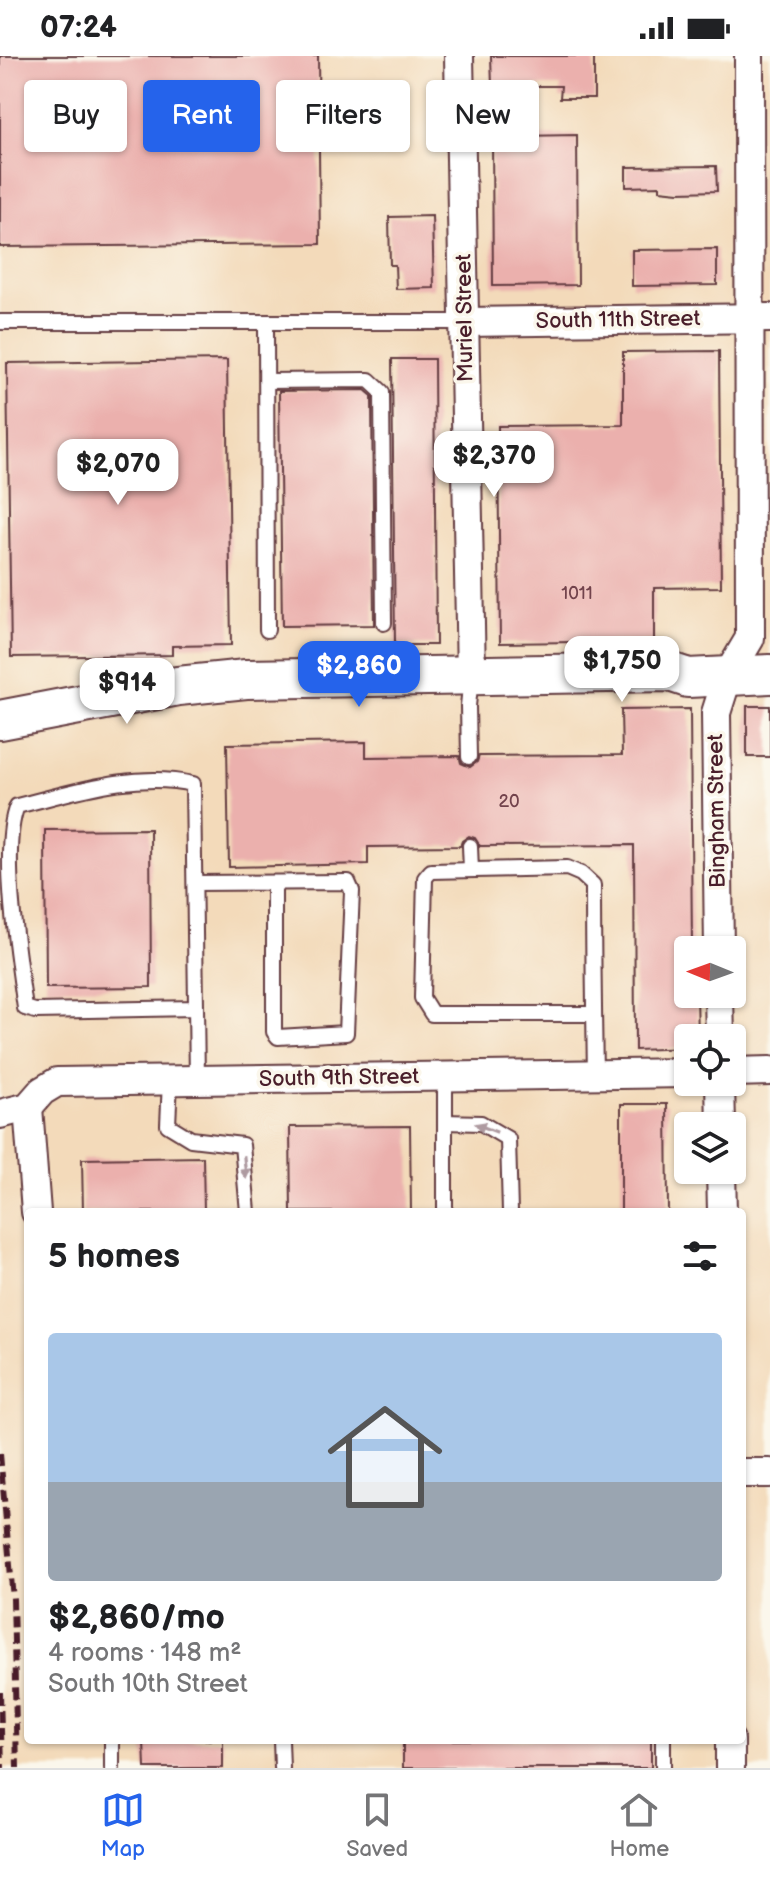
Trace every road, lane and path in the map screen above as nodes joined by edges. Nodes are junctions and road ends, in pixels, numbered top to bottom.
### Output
1 (459, 56) edge
2 (749, 56) edge
3 (759, 318) edge
4 (0, 322) edge
5 (466, 322) junction
6 (266, 323) junction
7 (267, 381) junction
8 (384, 623) dead end
9 (267, 630) dead end
10 (770, 674) edge
11 (728, 675) junction
12 (471, 676) junction
13 (0, 720) edge
14 (469, 757) dead end
15 (470, 846) dead end
16 (471, 870) junction
17 (195, 883) junction
18 (274, 883) junction
19 (719, 936) edge
20 (196, 1008) junction
21 (594, 1014) junction
22 (770, 1071) edge
23 (746, 1072) edge
24 (674, 1073) edge
25 (595, 1075) junction
26 (445, 1077) junction
27 (183, 1080) junction
28 (28, 1107) junction
29 (0, 1114) edge
30 (445, 1122) junction
31 (721, 1184) edge
32 (36, 1208) edge
33 (248, 1208) edge
34 (445, 1208) edge
35 (510, 1208) edge
36 (722, 1208) edge
37 (746, 1473) edge
38 (770, 1473) edge
39 (112, 1744) edge
40 (281, 1744) edge
41 (663, 1744) edge
42 (730, 1744) edge
43 (112, 1768) edge
44 (282, 1768) edge
45 (663, 1768) edge
46 (730, 1768) edge

1 - 5 street, Muriel Street
2 - 3 street, Bingham Street
3 - 5 street, South 11th Street
3 - 11 street, Bingham Street
4 - 6 lane
5 - 6 lane
5 - 12 street, Muriel Street
6 - 7 lane
7 - 8 lane
7 - 9 lane
10 - 11 main road
11 - 12 main road
11 - 19 street, Bingham Street
12 - 13 main road
12 - 14 lane
15 - 16 lane
16 - 21 lane
16 - 21 lane
17 - 18 lane
17 - 20 lane
17 - 20 lane
18 - 18 lane
20 - 27 lane
21 - 25 lane
22 - 23 street
24 - 25 street, South 9th Street
25 - 26 street, South 9th Street
26 - 27 street, South 9th Street
26 - 30 lane
27 - 28 street, South 9th Street
27 -> 33 lane
28 - 29 street, South 9th Street
28 - 32 street
30 - 34 lane
35 -> 30 lane
31 - 36 street
37 - 38 street
39 - 43 lane
40 - 44 lane
41 - 45 lane
42 - 46 street

